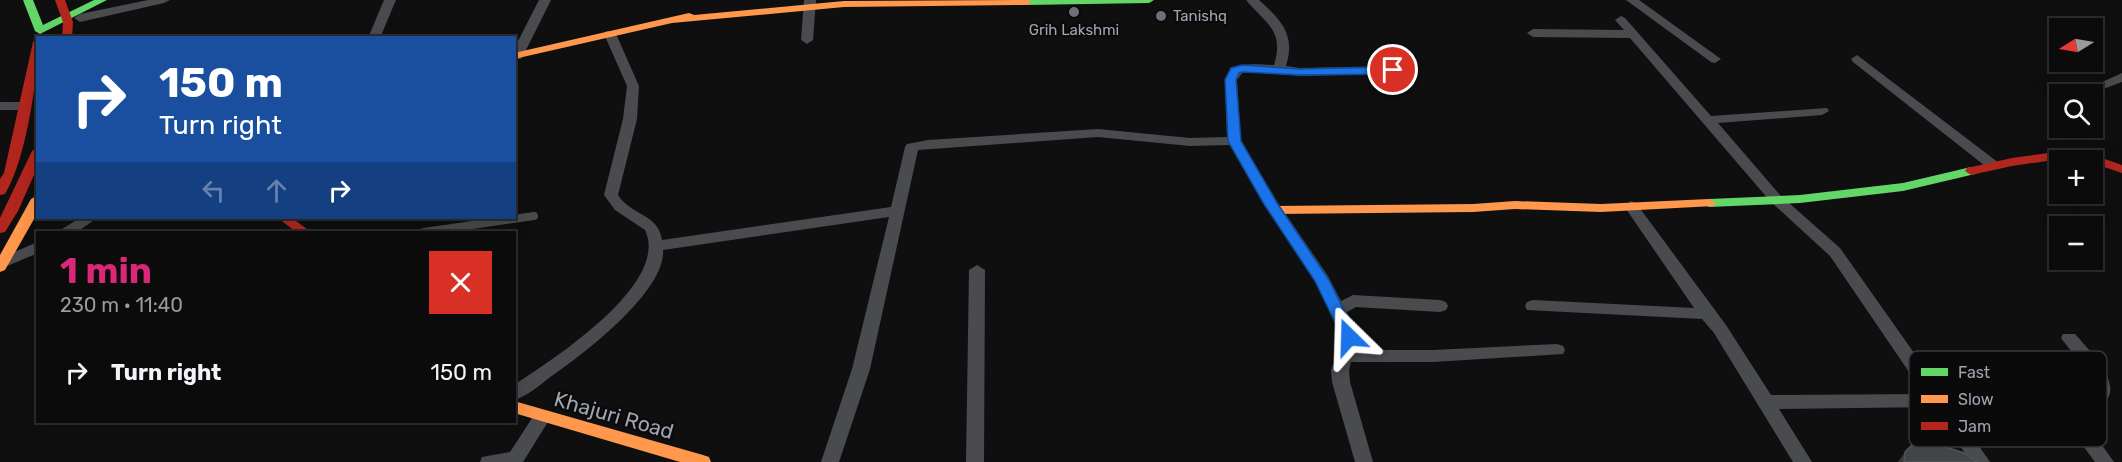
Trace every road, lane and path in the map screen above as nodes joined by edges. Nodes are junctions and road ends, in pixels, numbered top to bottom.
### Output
1 (28, 0) edge
2 (60, 0) edge
3 (73, 0) edge
4 (102, 0) edge
5 (164, 0) edge
6 (390, 0) edge
7 (545, 0) edge
8 (1149, 0) edge
9 (1252, 0) edge
10 (1632, 0) edge
11 (810, 2) edge
12 (80, 15) junction
13 (1620, 20) dead end
14 (1533, 33) dead end
15 (610, 34) junction
16 (1632, 34) junction
17 (39, 36) edge
18 (41, 36) edge
19 (67, 36) edge
20 (77, 36) edge
21 (375, 36) edge
22 (807, 40) dead end
23 (36, 51) edge
24 (516, 56) edge
25 (1715, 59) dead end
26 (1857, 60) dead end
27 (1276, 69) junction
28 (1393, 70) dead end
29 (2122, 77) edge
30 (2103, 85) edge
31 (0, 106) edge
32 (24, 106) junction
33 (1822, 111) dead end
34 (1707, 120) junction
35 (1234, 141) junction
36 (36, 155) edge
37 (36, 166) edge
38 (1995, 166) junction
39 (2122, 169) edge
40 (5, 174) edge
41 (0, 191) edge
42 (1775, 198) junction
43 (36, 203) edge
44 (1631, 206) junction
45 (1275, 210) junction
46 (898, 211) junction
47 (534, 216) dead end
48 (88, 219) edge
49 (285, 219) edge
50 (513, 219) edge
51 (516, 219) edge
52 (0, 229) edge
53 (69, 231) edge
54 (303, 231) edge
55 (431, 231) edge
56 (658, 246) junction
57 (36, 248) edge
58 (1, 265) edge
59 (978, 270) dead end
60 (1440, 306) dead end
61 (1533, 306) dead end
62 (1338, 310) junction
63 (1707, 314) junction
64 (2069, 338) dead end
65 (1557, 350) dead end
66 (2079, 351) edge
67 (1345, 356) junction
68 (1909, 359) edge
69 (516, 393) edge
70 (1909, 400) edge
71 (1766, 402) junction
72 (516, 408) edge
73 (542, 417) junction
74 (1970, 447) edge
75 (2094, 447) edge
76 (515, 460) edge
77 (489, 462) edge
78 (703, 462) edge
79 (830, 462) edge
80 (975, 462) edge
81 (1364, 462) edge
82 (1803, 462) edge
83 (1981, 462) edge
84 (2105, 462) edge

1 - 17 main road
2 - 19 main road
3 - 12 main road
4 - 12 main road
5 - 12 street
6 - 21 street
7 - 24 street
8 - 11 main road
9 - 27 street
10 - 25 street
11 - 15 main road
11 - 22 street
12 - 18 main road
12 - 20 main road
13 - 16 street
14 - 16 street
15 - 24 main road
15 - 56 street
16 - 34 street
23 - 32 main road
26 - 38 street
27 - 28 street
27 - 35 street
29 - 30 street
31 - 32 street
32 - 40 main road
33 - 34 street
34 - 42 street
35 - 45 street
35 - 46 street
36 - 52 main road
37 - 40 main road
38 - 39 main road
38 - 42 main road
40 - 41 main road
42 - 44 main road
42 - 68 street
43 - 58 main road
44 - 45 main road
44 - 63 street
45 - 62 street
46 - 56 street
46 - 79 street
47 - 51 lane
48 - 53 street
49 - 54 main road
50 - 55 lane
56 - 69 street
57 - 58 street
59 - 80 street
60 - 62 street
61 - 63 street
62 - 67 street
63 - 71 street
64 - 66 street
65 - 67 street
67 - 81 street
70 - 71 street
71 - 82 street
72 - 73 main road, Khajuri Road
73 - 76 street
73 - 78 main road, Khajuri Road
74 - 83 street
75 - 84 street
76 - 77 street

